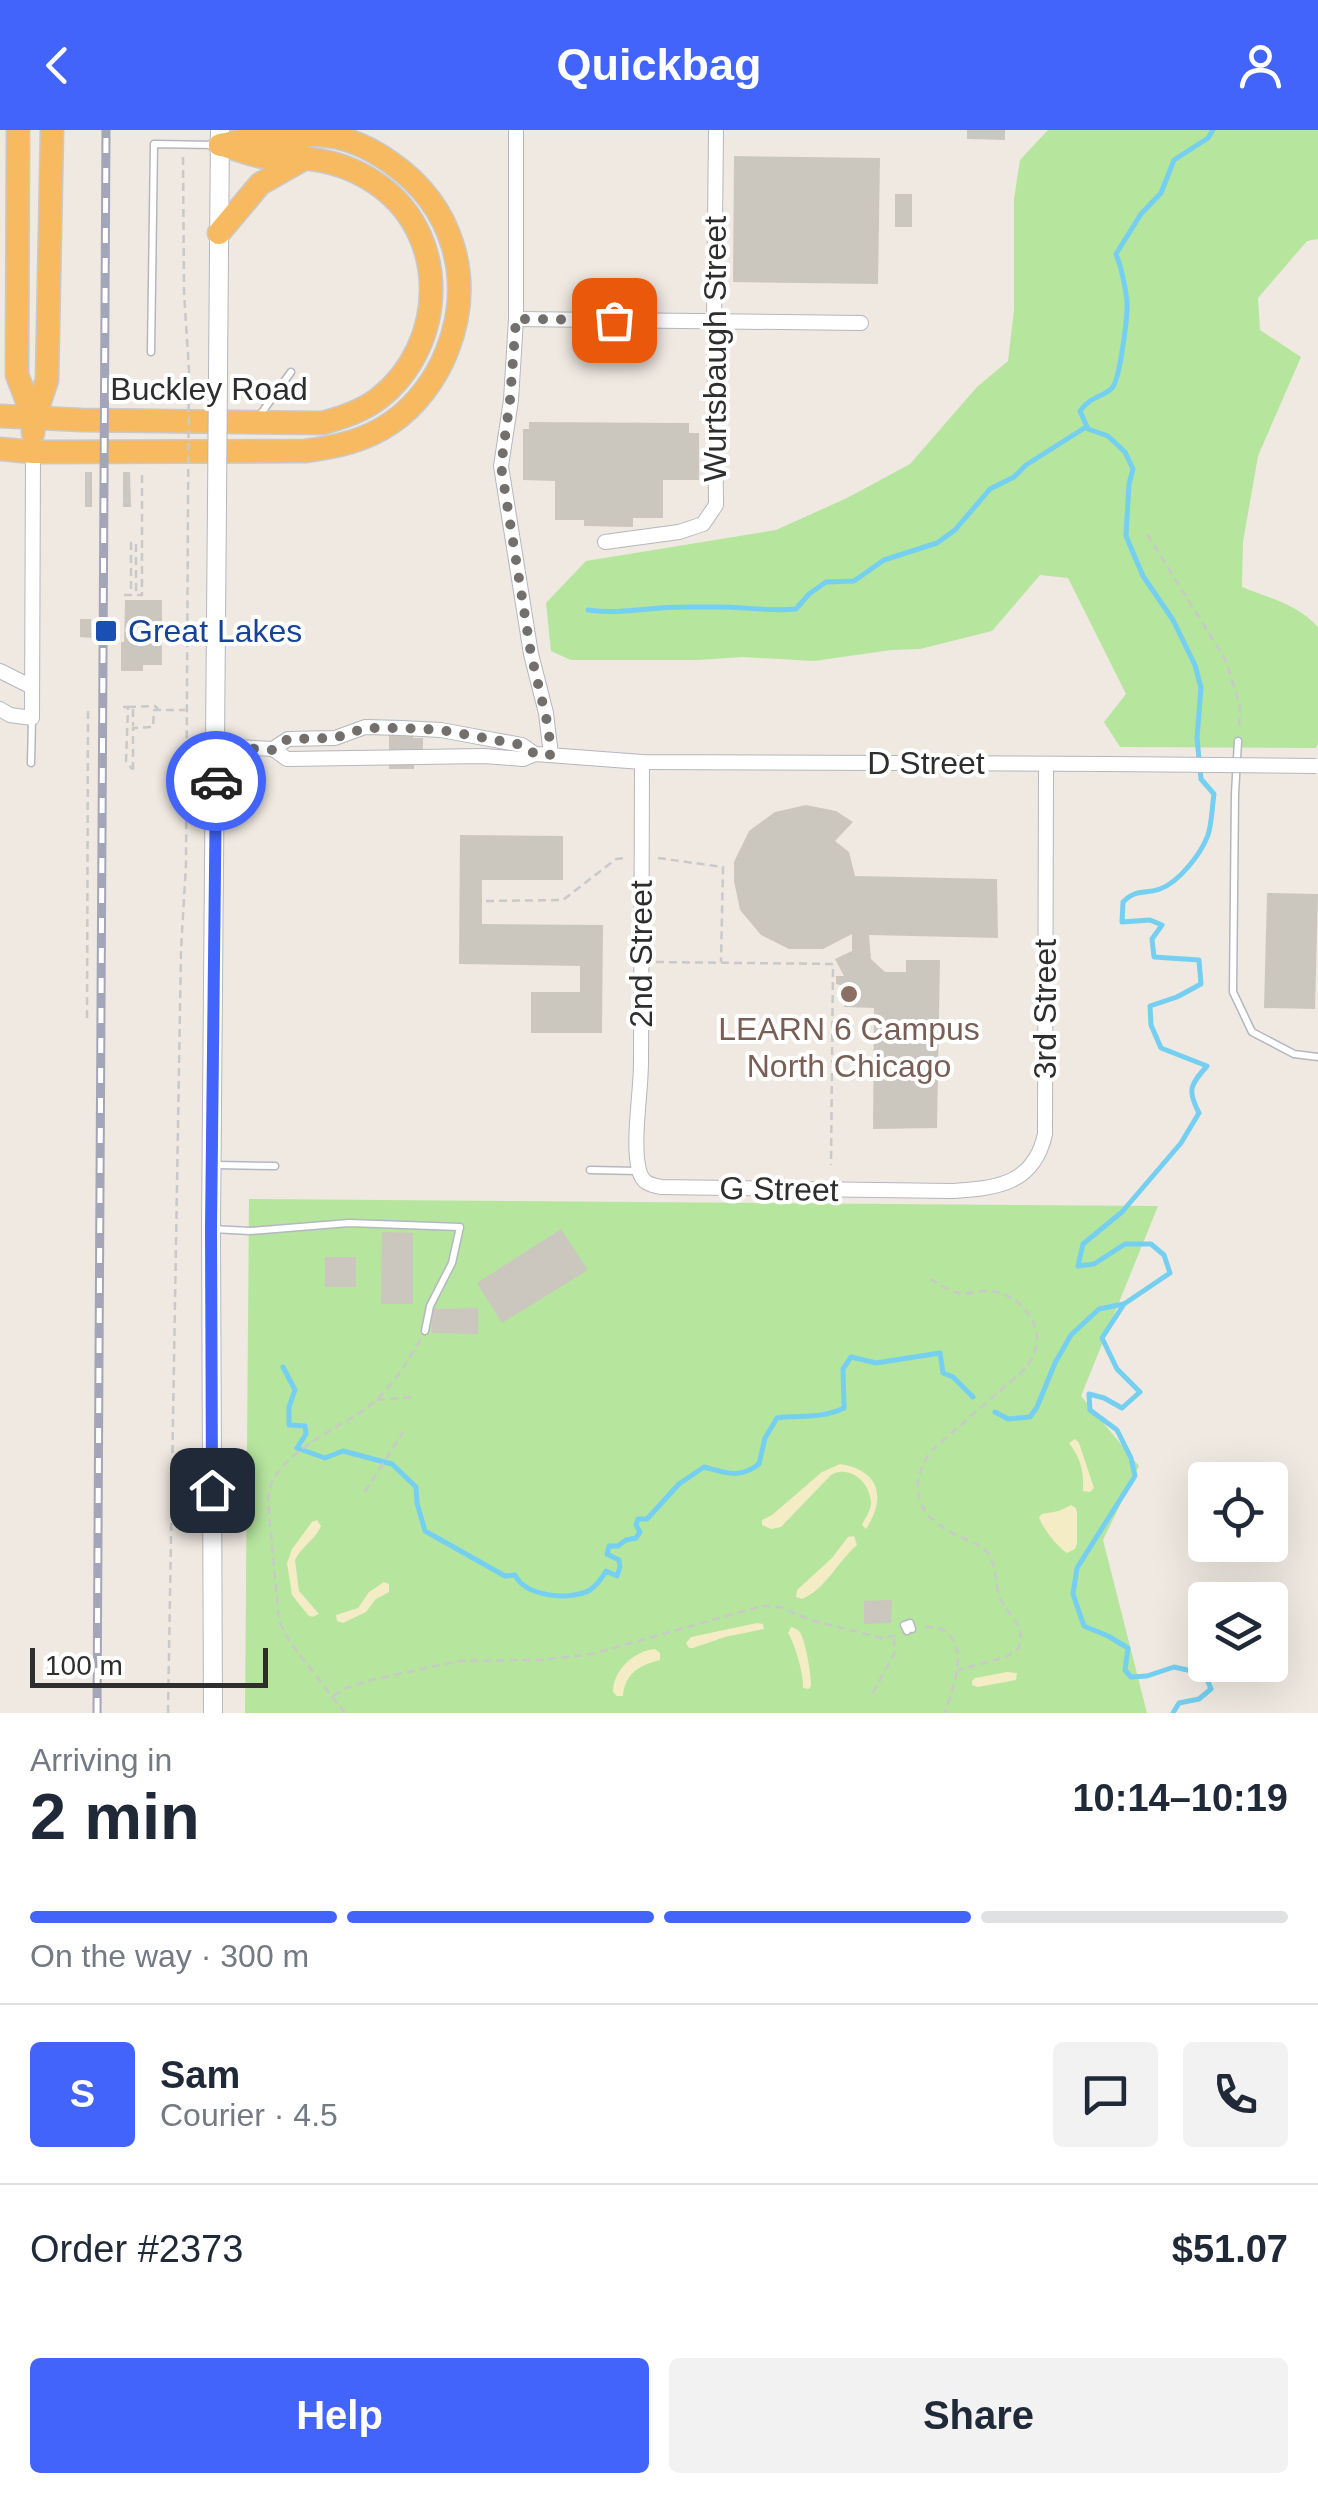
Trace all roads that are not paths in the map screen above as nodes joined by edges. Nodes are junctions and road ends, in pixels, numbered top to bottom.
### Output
1 (18, 130) edge
2 (52, 130) edge
3 (516, 130) edge
4 (716, 130) edge
5 (311, 132) edge
6 (220, 137) edge
7 (306, 158) junction
8 (219, 233) junction
9 (516, 319) junction
10 (714, 320) junction
11 (862, 323) dead end
12 (152, 352) dead end
13 (291, 372) dead end
14 (0, 416) edge
15 (34, 419) junction
16 (254, 424) junction
17 (0, 450) edge
18 (33, 452) junction
19 (606, 542) dead end
20 (0, 671) edge
21 (32, 688) junction
22 (0, 709) edge
23 (32, 718) junction
24 (1238, 742) road end
25 (217, 746) junction
26 (273, 750) junction
27 (543, 754) junction
28 (642, 762) junction
29 (31, 763) dead end
30 (1046, 764) junction
31 (1317, 766) edge
32 (1318, 1057) edge
33 (212, 1165) junction
34 (275, 1166) dead end
35 (590, 1170) dead end
36 (639, 1171) junction
37 (953, 1191) joint
38 (211, 1229) junction
39 (425, 1331) road end
40 (213, 1713) edge

1 - 15 highway
2 - 15 highway
3 - 9 street
4 - 10 street, Wurtsbaugh Street
5 - 6 highway, Buckley Road
5 - 18 highway, Buckley Road
6 - 7 highway, Buckley Road
6 - 8 main road
6 - 12 lane
7 - 8 highway
7 - 16 highway, Buckley Road
8 - 25 main road, bridge
9 - 10 street
9 - 27 street
10 - 11 street
10 - 19 street, Wurtsbaugh Street
13 - 16 lane
14 - 15 highway, Buckley Road
15 - 16 highway, Buckley Road
15 - 18 highway
17 - 18 highway, Buckley Road
18 - 21 street
20 - 21 street
21 - 23 street
22 - 23 street
23 - 29 lane
24 - 32 lane
25 - 26 street, D Street
25 - 33 main road
26 - 27 street, D Street
26 - 27 street, D Street
27 - 28 street, D Street
28 - 30 street, D Street
28 - 36 street, 2nd Street
30 - 31 street, D Street, bridge
30 - 37 street, 3rd Street
33 - 34 lane
33 - 38 main road
35 - 36 lane
36 - 37 street, G Street
38 - 39 lane
38 - 40 main road

